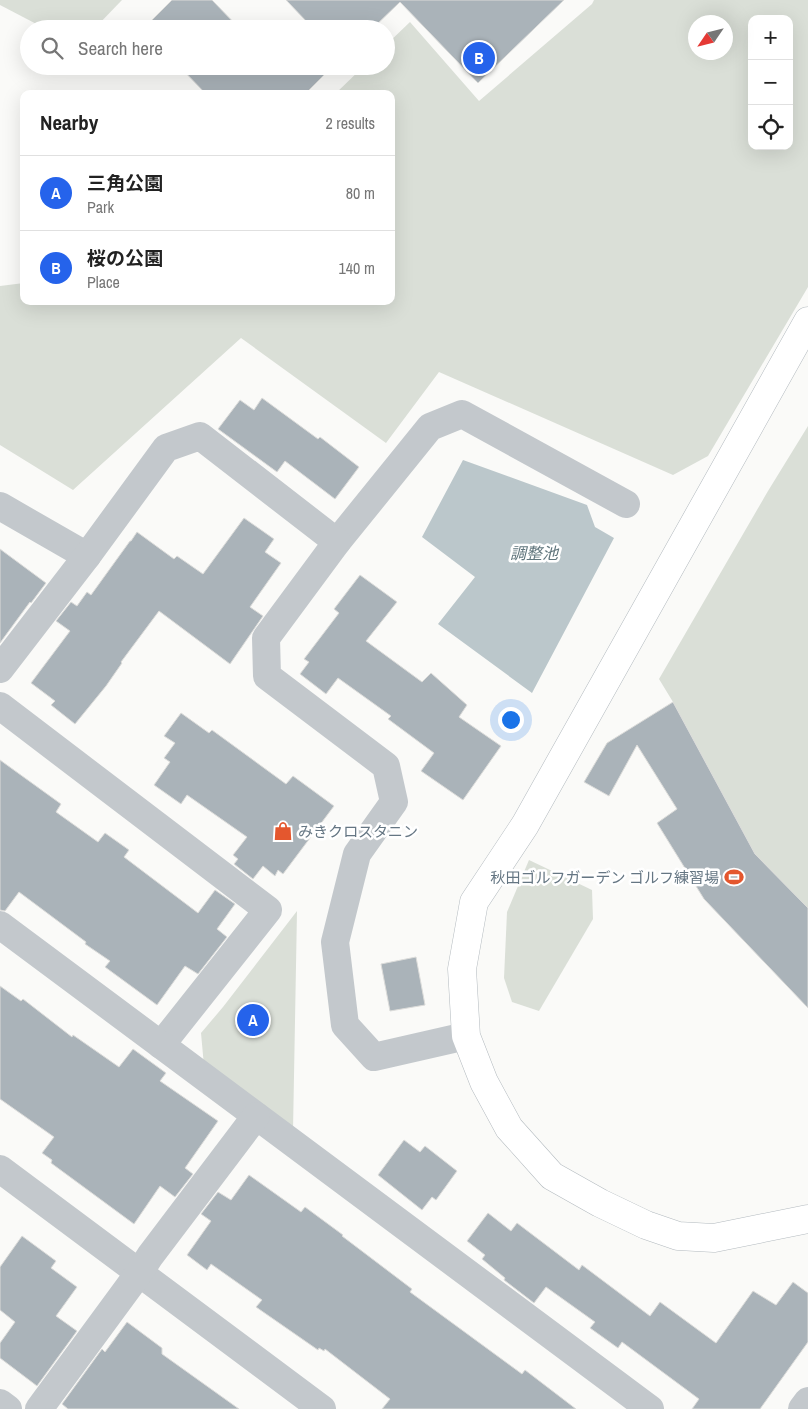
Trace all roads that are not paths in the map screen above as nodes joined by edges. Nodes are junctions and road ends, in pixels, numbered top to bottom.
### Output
1 (808, 321) edge
2 (626, 504) dead end
3 (0, 506) edge
4 (336, 542) junction
5 (87, 556) junction
6 (0, 669) edge
7 (0, 706) edge
8 (0, 925) edge
9 (466, 1036) junction
10 (160, 1045) junction
11 (256, 1116) junction
12 (0, 1170) edge
13 (808, 1219) edge
14 (139, 1273) junction
15 (808, 1401) edge
16 (0, 1403) edge
17 (8, 1409) edge
18 (39, 1409) edge
19 (322, 1409) edge
20 (650, 1409) edge
21 (802, 1409) edge

1 - 9 street
2 - 4 street
3 - 5 street
4 - 5 street
4 - 9 street
5 - 6 street
7 - 10 street
8 - 10 street
9 - 13 street
10 - 11 street
11 - 14 street
11 - 20 street
12 - 14 street
14 - 18 street
14 - 19 street
15 - 21 street
16 - 17 street

